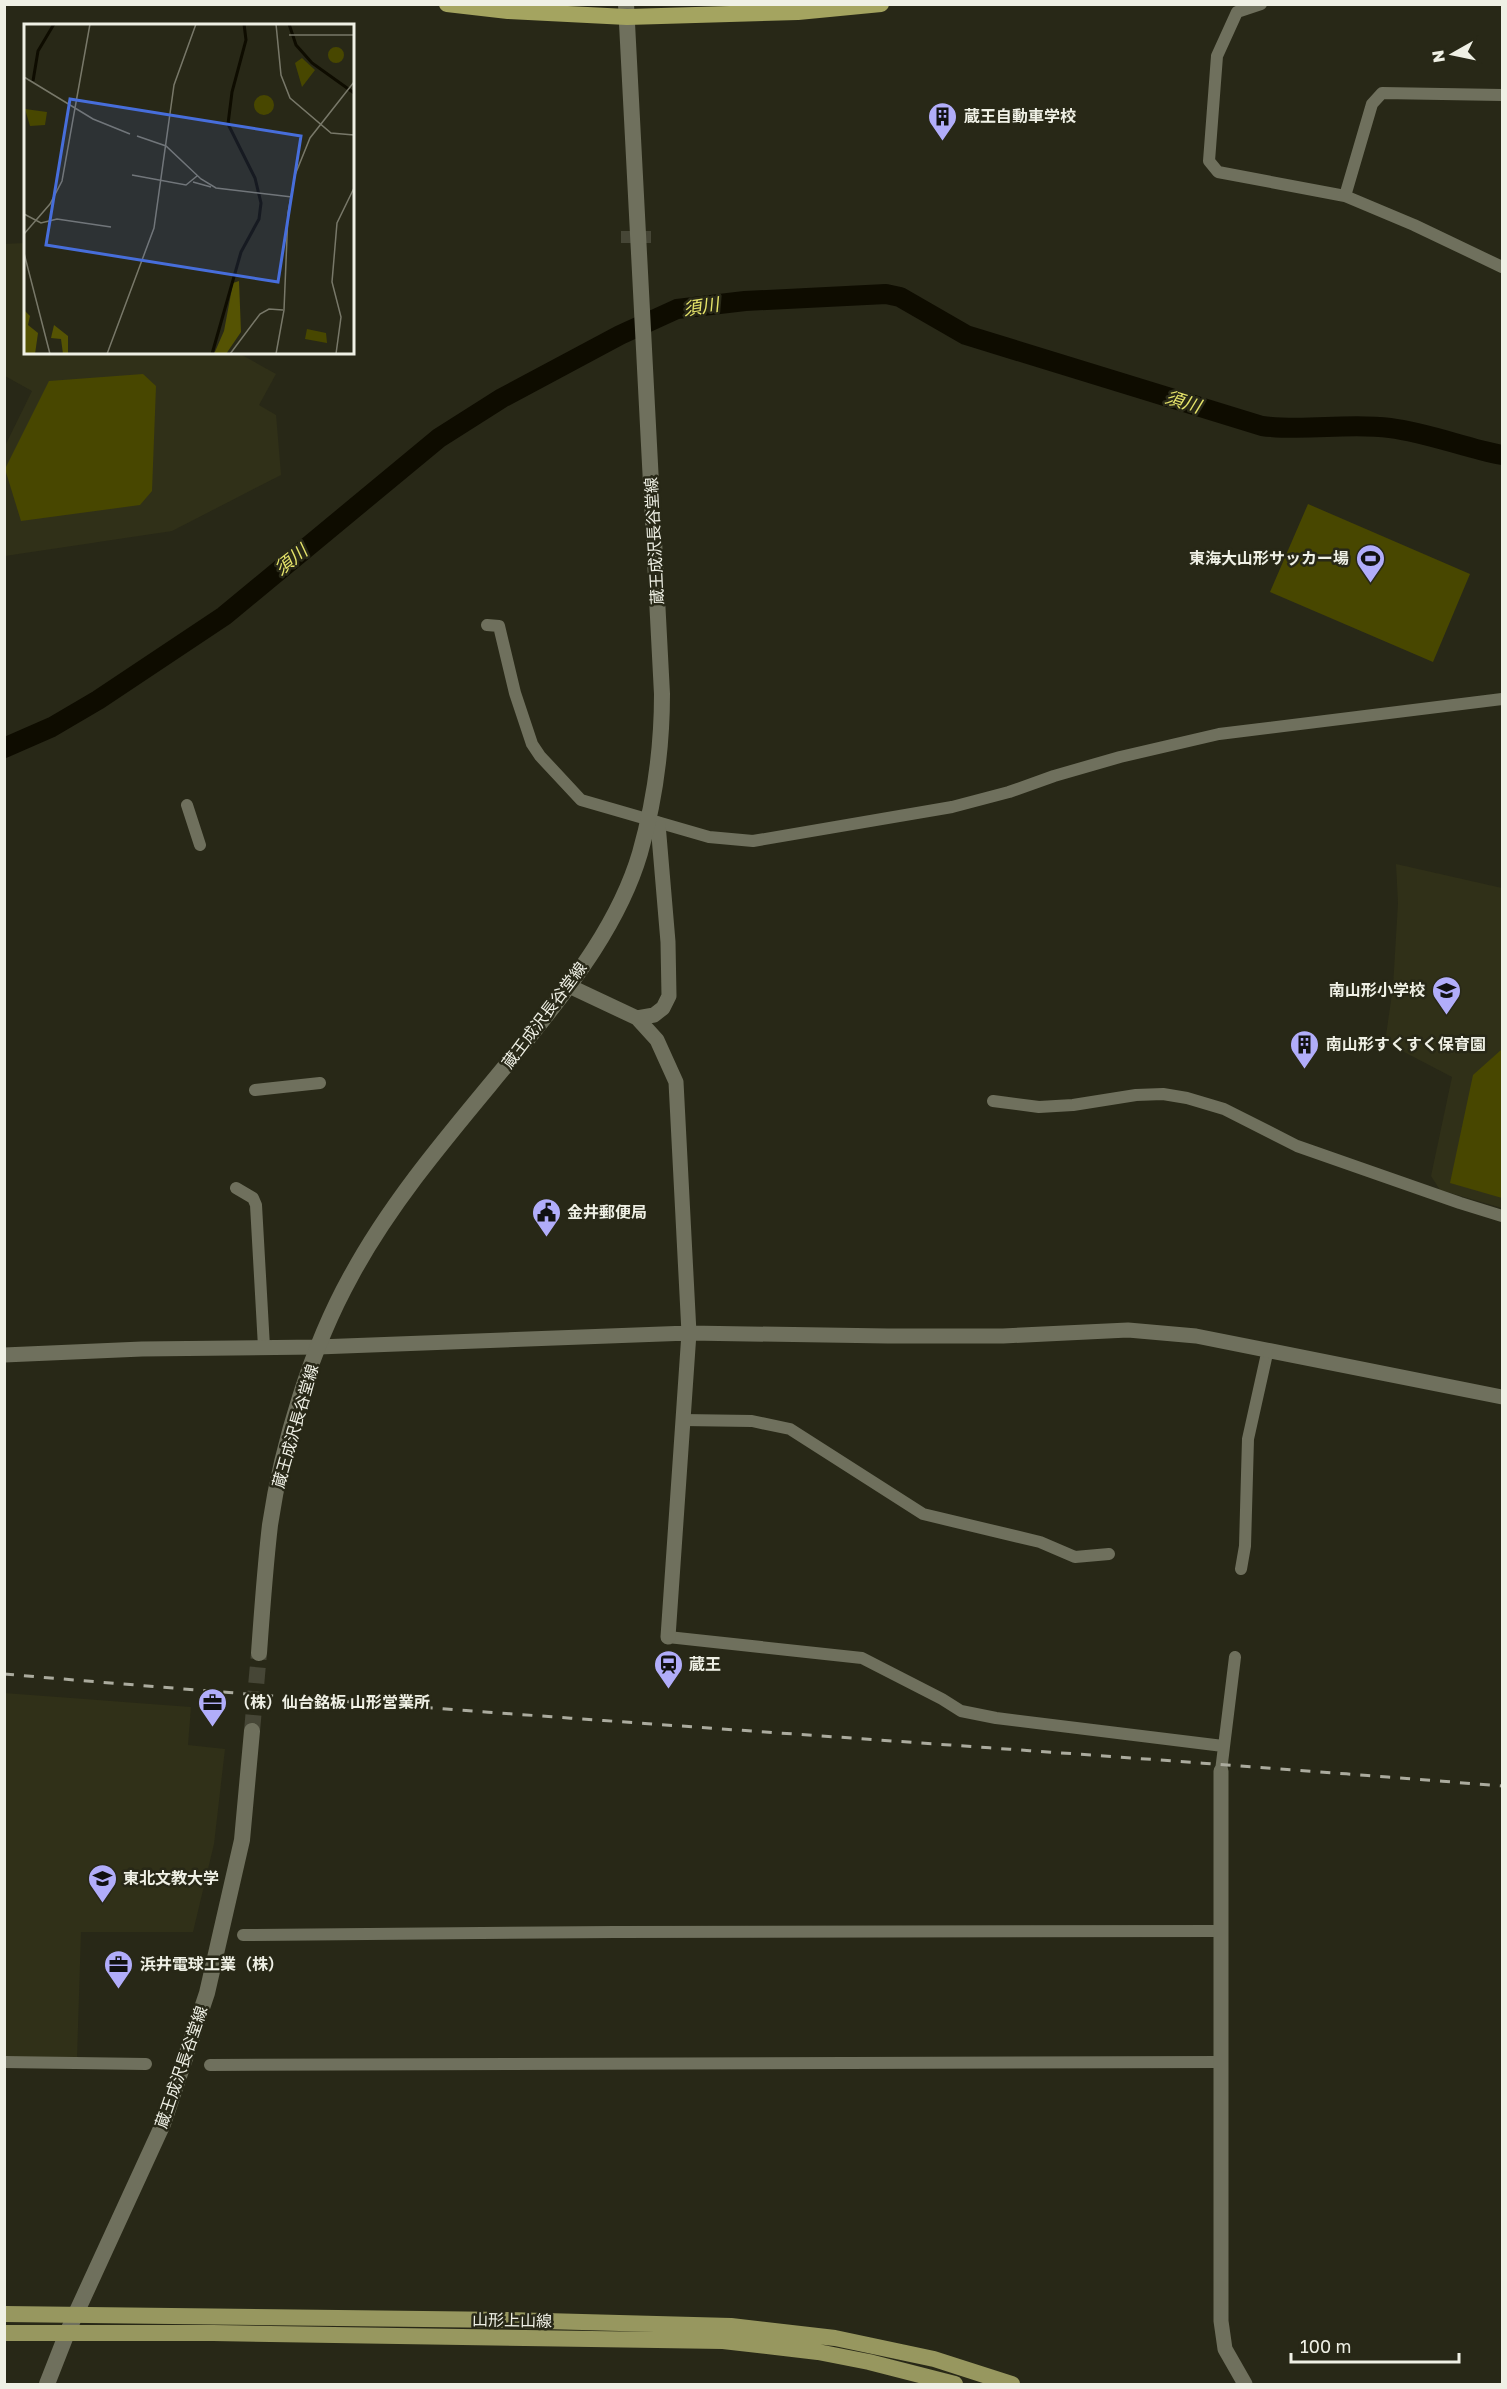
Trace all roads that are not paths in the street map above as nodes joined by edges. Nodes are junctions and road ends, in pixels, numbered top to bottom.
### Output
1 (447, 4) edge
2 (881, 4) edge
3 (1260, 4) edge
4 (626, 11) edge
5 (1503, 95) edge
6 (1345, 196) junction
7 (1503, 267) edge
8 (487, 624) dead end
9 (1503, 699) edge
10 (187, 805) dead end
11 (653, 821) junction
12 (200, 845) dead end
13 (569, 986) junction
14 (637, 1018) junction
15 (320, 1083) dead end
16 (255, 1090) dead end
17 (993, 1101) dead end
18 (236, 1188) dead end
19 (1503, 1216) edge
20 (689, 1333) junction
21 (264, 1347) junction
22 (318, 1347) junction
23 (1268, 1349) junction
24 (4, 1355) edge
25 (1503, 1397) edge
26 (683, 1420) junction
27 (1109, 1554) dead end
28 (1241, 1569) dead end
29 (668, 1637) joint
30 (259, 1653) tunnel mouth
31 (1235, 1657) dead end
32 (252, 1731) tunnel mouth
33 (1223, 1746) junction
34 (1221, 1771) joint
35 (1222, 1931) junction
36 (243, 1935) dead end
37 (4, 2062) edge
38 (1222, 2062) junction
39 (146, 2064) dead end
40 (210, 2065) dead end
41 (4, 2314) edge
42 (76, 2314) junction
43 (4, 2333) edge
44 (67, 2334) junction
45 (47, 2385) edge
46 (955, 2385) edge
47 (1012, 2385) edge
48 (1245, 2385) edge

1 - 4 highway
2 - 4 highway
3 - 6 street
4 - 11 main road, 蔵王成沢長谷堂線
5 - 6 street
6 - 7 street
8 - 11 street
9 - 11 street
10 - 12 street
11 - 13 main road, 蔵王成沢長谷堂線
11 - 14 street
13 - 14 street
13 - 22 main road, 蔵王成沢長谷堂線
14 - 20 street
15 - 16 street
17 - 19 street
18 - 21 street
20 - 22 street
20 - 23 street
20 - 26 street
21 - 22 street
21 - 24 street
22 - 30 main road, 蔵王成沢長谷堂線
23 - 25 street
23 - 28 street
26 - 27 street
26 - 29 street
29 - 33 street
31 - 33 street
32 - 42 main road, 蔵王成沢長谷堂線
33 - 34 street
34 - 35 street
35 - 36 street
35 - 38 street
37 - 39 street
38 - 40 street
38 - 48 street
41 - 42 main road, 山形上山線
42 - 44 main road, 蔵王成沢長谷堂線
42 - 47 main road, 山形上山線
43 - 44 main road, 山形上山線
44 - 45 main road, 蔵王成沢長谷堂線
44 - 46 main road, 山形上山線

